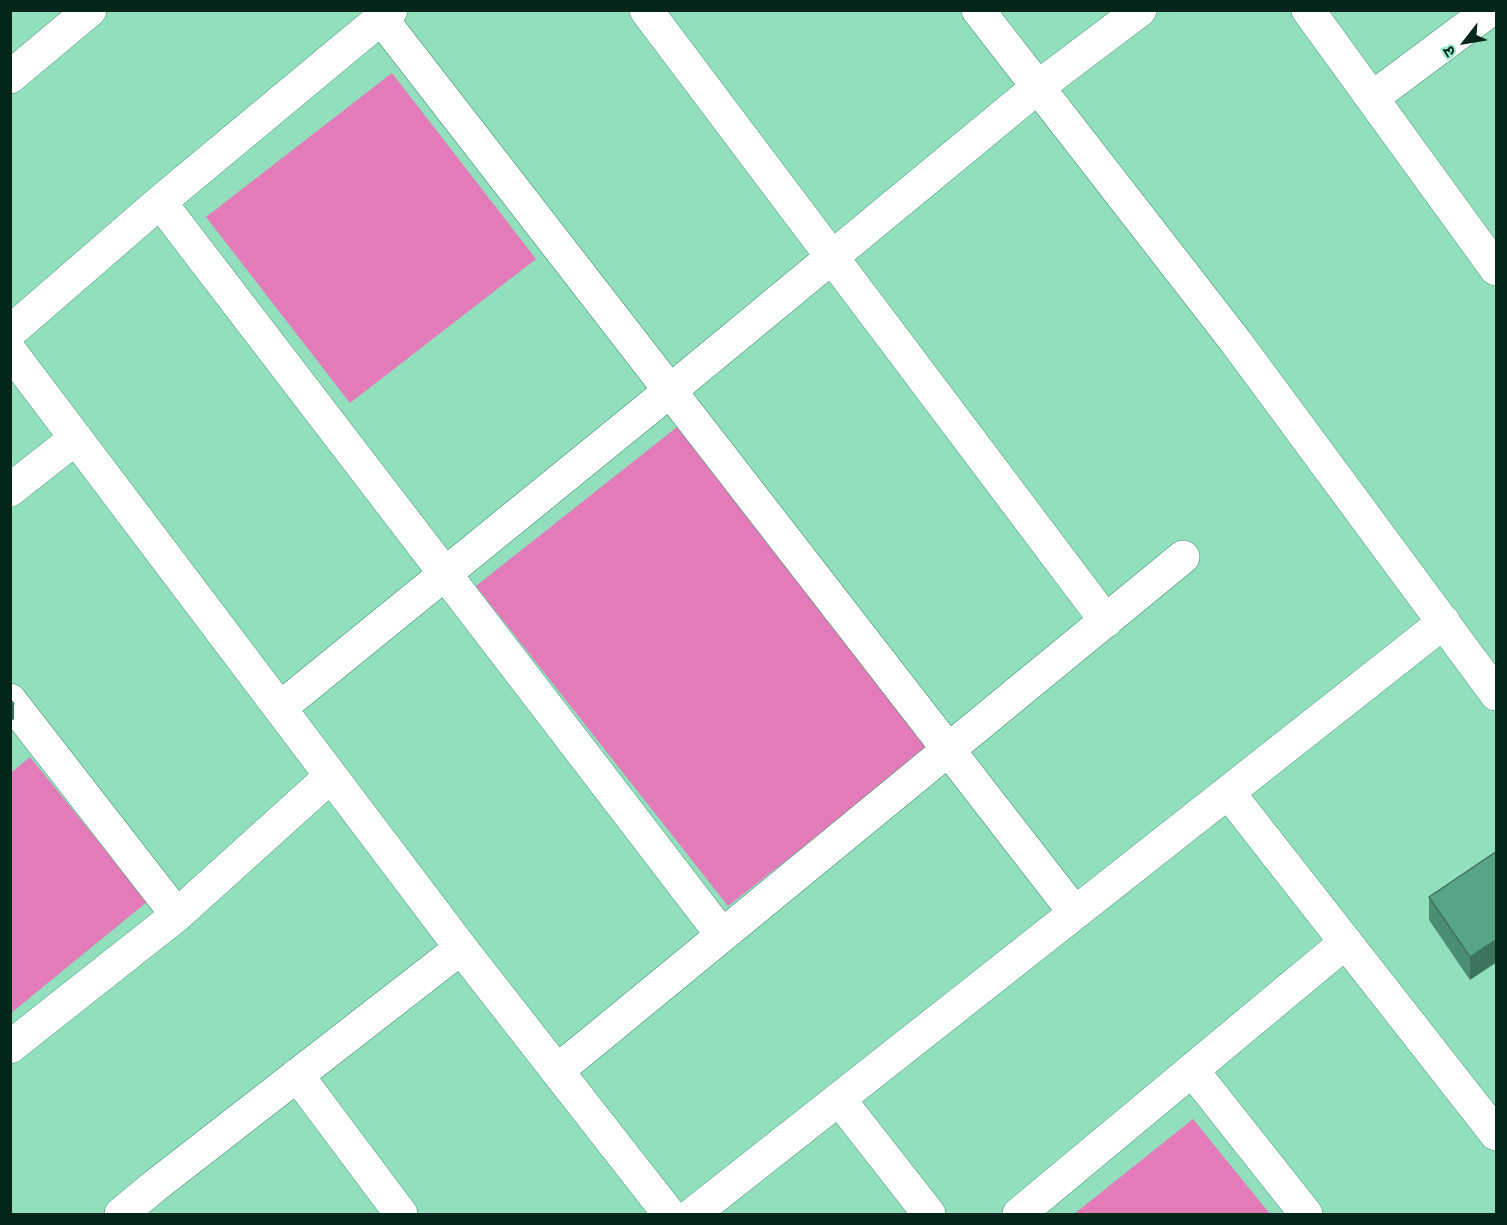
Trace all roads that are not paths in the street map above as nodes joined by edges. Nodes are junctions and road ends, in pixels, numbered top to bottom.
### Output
1 (90, 10) edge
2 (646, 10) edge
3 (978, 10) edge
4 (1140, 10) edge
5 (1308, 10) edge
6 (1490, 10) edge
7 (386, 14) edge
8 (10, 77) edge
9 (1038, 87) junction
10 (1372, 98) junction
11 (160, 202) junction
12 (831, 256) junction
13 (1497, 268) edge
14 (10, 332) edge
15 (10, 351) edge
16 (671, 390) junction
17 (76, 438) junction
18 (10, 490) edge
19 (1183, 557) dead end
20 (445, 573) junction
21 (1106, 621) junction
22 (1444, 622) junction
23 (1497, 694) edge
24 (10, 700) edge
25 (280, 708) junction
26 (21, 735) edge
27 (949, 749) junction
28 (331, 776) junction
29 (1228, 792) junction
30 (1075, 913) junction
31 (177, 915) junction
32 (722, 935) junction
33 (1346, 942) junction
34 (461, 948) junction
35 (10, 1047) edge
36 (1192, 1070) junction
37 (557, 1071) junction
38 (297, 1075) junction
39 (839, 1099) junction
40 (1497, 1134) edge
41 (121, 1215) edge
42 (401, 1215) edge
43 (669, 1215) edge
44 (693, 1215) edge
45 (929, 1215) edge
46 (1019, 1215) edge
47 (1306, 1215) edge

1 - 8 street
2 - 12 street
3 - 9 street
4 - 9 street
5 - 10 street
6 - 10 street
7 - 11 street
7 - 16 street
9 - 12 street
9 - 22 street
10 - 13 street
11 - 14 street
11 - 20 street
12 - 16 street
12 - 21 street
15 - 17 street
16 - 20 street
16 - 27 street
17 - 18 street
17 - 25 street
19 - 21 street
20 - 25 street
20 - 32 street
21 - 27 street
22 - 23 street
22 - 29 street
24 - 26 street
25 - 28 street
26 - 31 street
27 - 30 street
27 - 32 street
28 - 31 street
28 - 34 street
29 - 30 street
29 - 33 street
30 - 39 street
31 - 35 street
32 - 37 street
33 - 36 street
33 - 40 street
34 - 37 street
34 - 38 street
36 - 46 street
36 - 47 street
37 - 43 street
38 - 41 street
38 - 42 street
39 - 44 street
39 - 45 street

